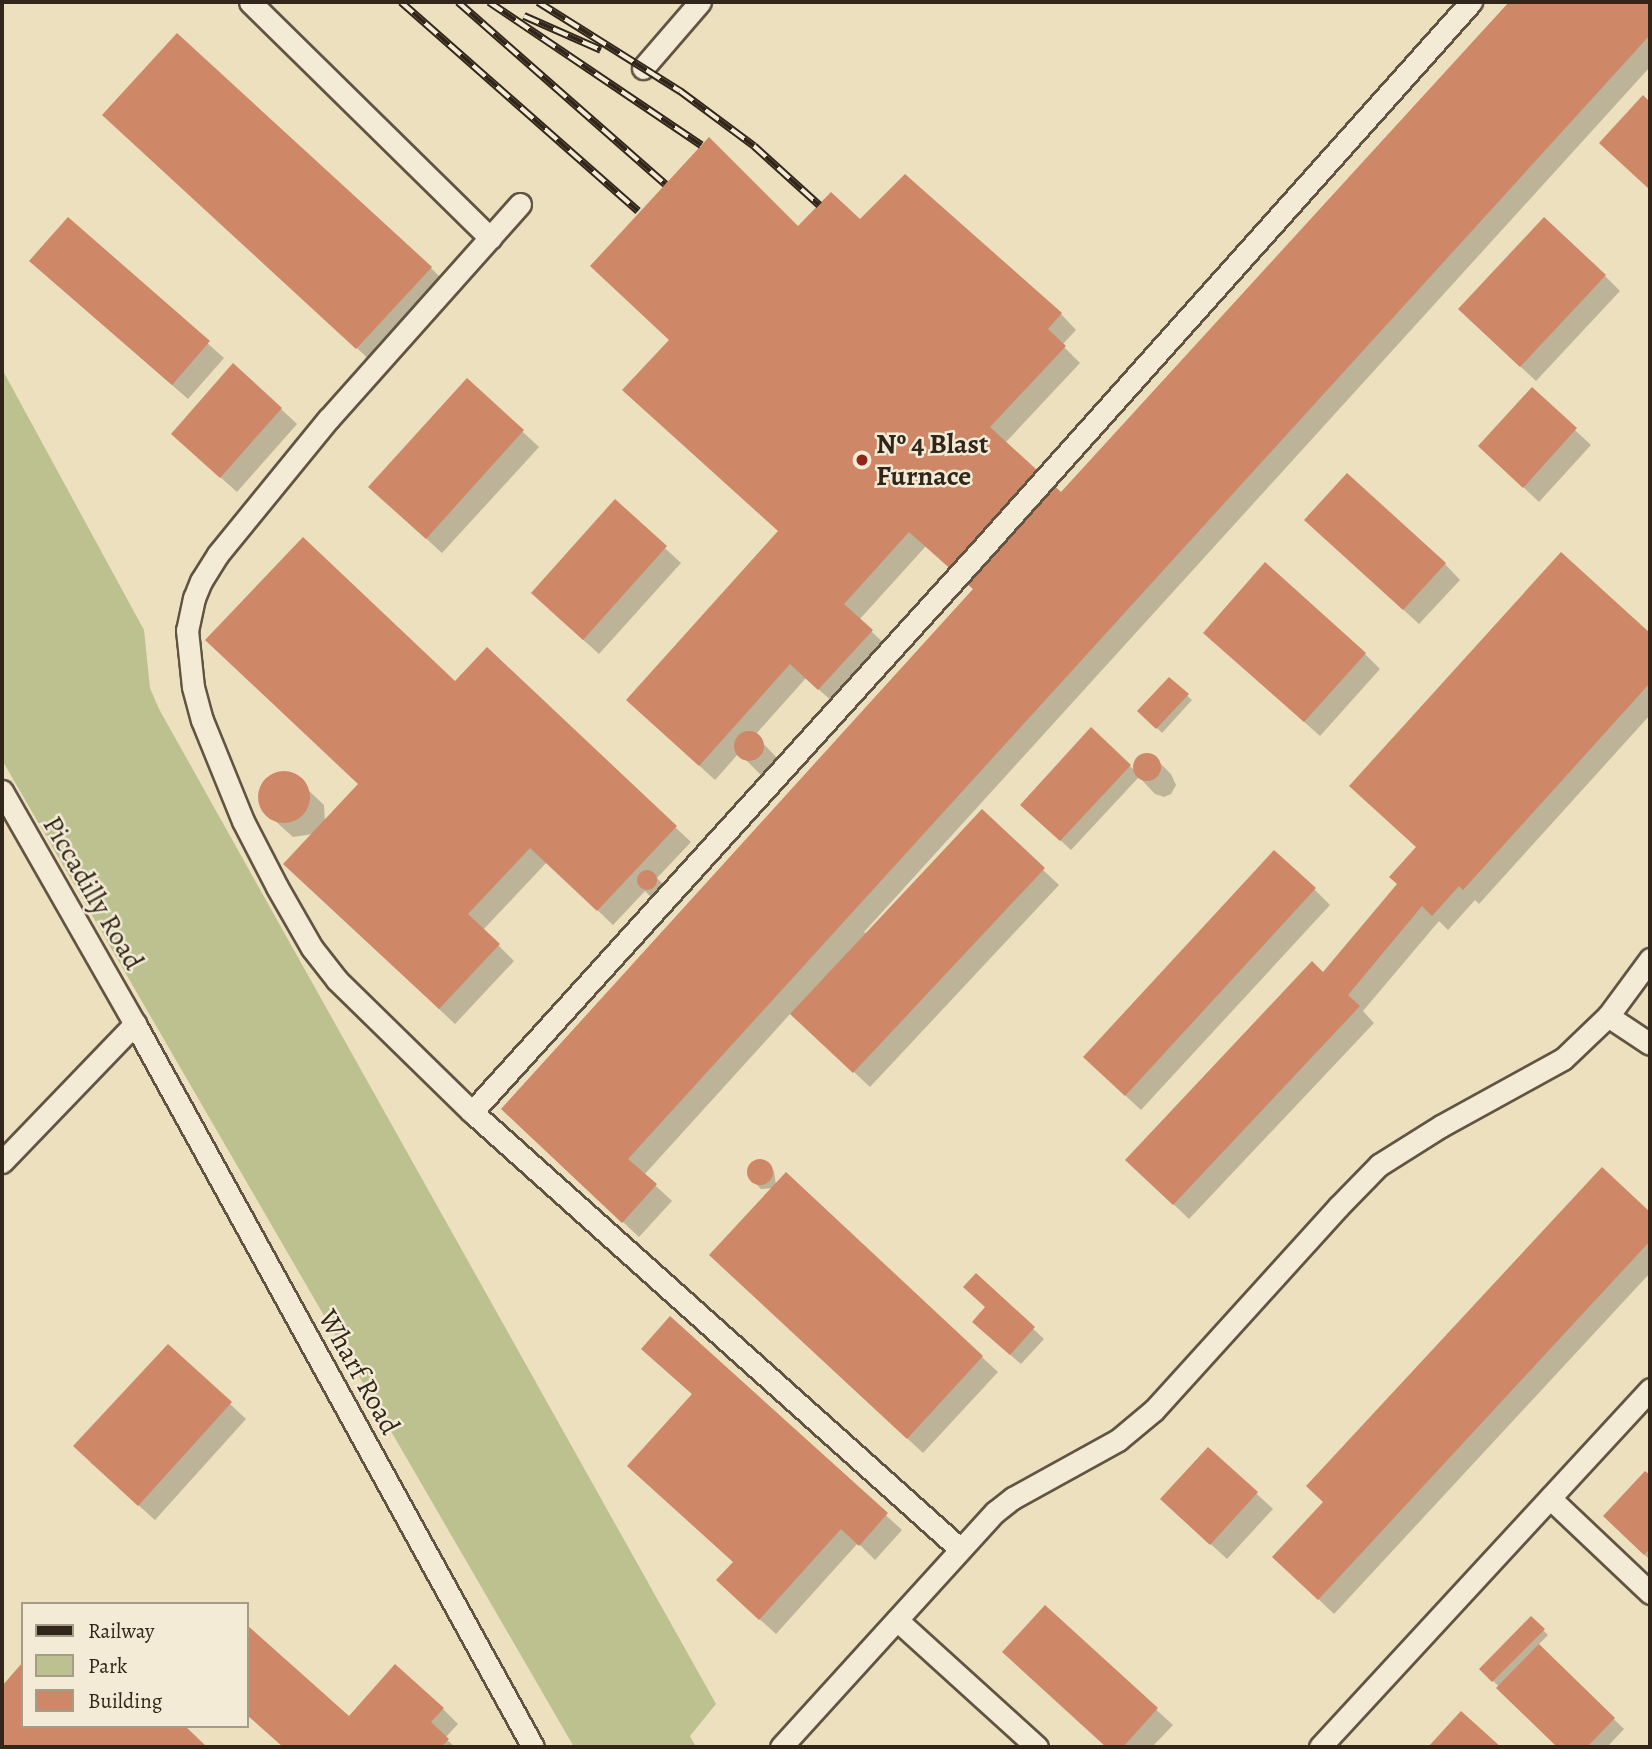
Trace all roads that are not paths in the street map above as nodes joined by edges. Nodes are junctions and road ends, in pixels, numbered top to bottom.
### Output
1 (250, 2) edge
2 (699, 2) edge
3 (1471, 2) edge
4 (643, 68) dead end
5 (520, 204) dead end
6 (490, 238) junction
7 (2, 790) edge
8 (1650, 959) edge
9 (1608, 1016) junction
10 (135, 1024) junction
11 (1650, 1044) edge
12 (472, 1112) junction
13 (2, 1162) edge
14 (1650, 1389) edge
15 (1550, 1498) junction
16 (960, 1549) junction
17 (1650, 1593) edge
18 (897, 1620) junction
19 (533, 1747) edge
20 (781, 1747) edge
21 (1037, 1747) edge
22 (1320, 1747) edge

1 - 6 lane
2 - 4 lane
3 - 12 lane
5 - 6 lane
6 - 12 lane
7 - 10 lane, Piccadilly Road
8 - 9 lane
9 - 11 lane
9 - 16 lane
10 - 13 lane
10 - 19 lane, Wharf Road
12 - 16 lane
14 - 15 lane
15 - 17 lane
15 - 22 lane
16 - 18 lane
18 - 20 lane
18 - 21 lane

